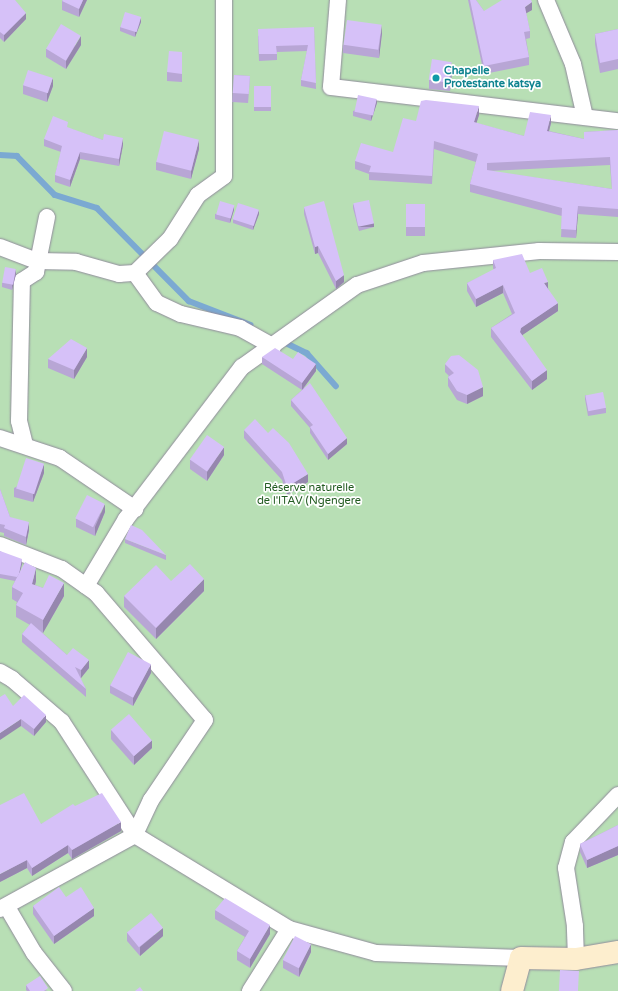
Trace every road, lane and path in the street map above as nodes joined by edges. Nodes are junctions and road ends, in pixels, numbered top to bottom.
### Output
1 (224, 0) edge
2 (338, 0) edge
3 (546, 0) edge
4 (585, 117) junction
5 (618, 121) edge
6 (48, 217) dead end
7 (0, 247) edge
8 (618, 252) edge
9 (37, 261) junction
10 (135, 273) junction
11 (273, 346) junction
12 (0, 438) edge
13 (26, 445) junction
14 (135, 509) junction
15 (0, 546) edge
16 (86, 586) junction
17 (0, 672) edge
18 (618, 795) edge
19 (135, 834) junction
20 (4, 908) edge
21 (289, 929) junction
22 (618, 952) edge
23 (521, 958) junction
24 (576, 959) junction
25 (62, 990) edge
26 (250, 991) edge
27 (512, 991) edge

1 - 10 street
2 - 4 street
3 - 4 street
4 - 5 street
6 - 9 street
7 - 9 street
8 - 11 street
9 - 10 street
9 - 13 street
10 - 11 street
11 - 14 street
12 - 13 street
13 - 14 street
14 - 16 street
15 - 16 street
16 - 19 street
17 - 19 street
18 - 24 street
19 - 20 street
19 - 21 street
20 - 25 street
21 - 23 street
21 - 26 street
22 - 24 street
23 - 24 street
23 - 27 street

